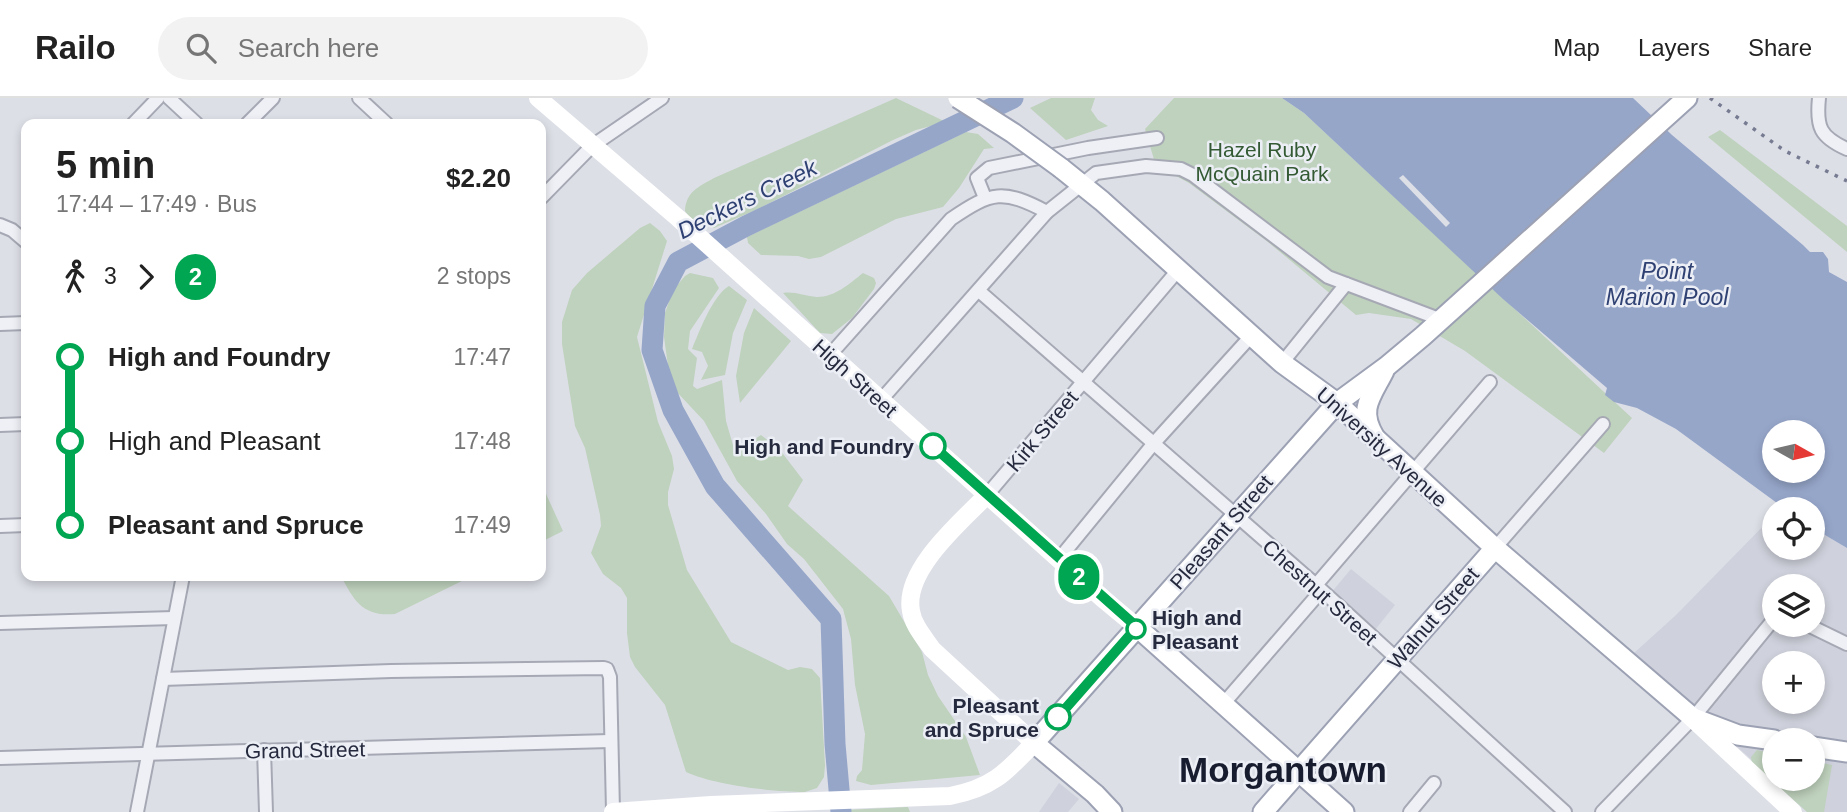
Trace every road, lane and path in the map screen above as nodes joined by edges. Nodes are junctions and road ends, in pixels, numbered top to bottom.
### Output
1 (158, 98) edge
2 (169, 98) edge
3 (273, 98) edge
4 (359, 98) edge
5 (662, 98) edge
6 (958, 98) edge
7 (1687, 98) edge
8 (1819, 98) edge
9 (542, 99) edge
10 (138, 119) edge
11 (192, 119) edge
12 (252, 119) edge
13 (382, 119) edge
14 (1157, 138) dead end
15 (592, 146) junction
16 (1847, 149) edge
17 (1082, 184) junction
18 (546, 193) edge
19 (985, 198) junction
20 (1047, 212) junction
21 (0, 225) edge
22 (21, 238) edge
23 (1179, 269) junction
24 (1346, 284) junction
25 (979, 291) junction
26 (1434, 317) dead end
27 (21, 323) edge
28 (0, 324) edge
29 (1252, 335) junction
30 (837, 348) dead end
31 (1282, 363) junction
32 (1386, 367) junction
33 (1490, 382) dead end
34 (1083, 383) junction
35 (881, 400) junction
36 (1337, 403) junction
37 (21, 424) edge
38 (1603, 424) dead end
39 (0, 425) edge
40 (1376, 440) junction
41 (1154, 443) junction
42 (1412, 474) junction
43 (987, 495) junction
44 (1234, 516) junction
45 (21, 525) edge
46 (0, 526) edge
47 (1494, 548) junction
48 (1059, 559) junction
49 (182, 581) edge
50 (1318, 588) junction
51 (174, 618) junction
52 (0, 623) edge
53 (1137, 627) junction
54 (1825, 633) edge
55 (1762, 634) edge
56 (1847, 644) edge
57 (1397, 660) junction
58 (163, 680) junction
59 (1224, 703) junction
60 (1693, 718) junction
61 (1762, 738) edge
62 (610, 741) junction
63 (1034, 743) junction
64 (1825, 749) edge
65 (264, 750) junction
66 (1847, 752) edge
67 (148, 755) junction
68 (0, 758) edge
69 (1299, 771) junction
70 (1434, 783) dead end
71 (136, 812) edge
72 (266, 812) edge
73 (613, 812) edge
74 (1112, 812) edge
75 (1263, 812) edge
76 (1344, 812) edge
77 (1410, 812) edge
78 (1565, 812) edge
79 (1602, 812) edge
80 (1793, 812) edge

1 - 10 street
2 - 11 street
3 - 12 street
4 - 13 street
5 - 15 street
6 - 17 main road, University Avenue, bridge
7 - 32 main road, Pleasant Street
8 - 16 street
9 - 15 street, High Street
14 - 19 street
15 - 18 street
15 - 35 street, High Street
17 - 20 street
17 - 23 main road, University Avenue
17 - 24 street
19 - 20 street
19 - 30 street
20 - 25 street
21 - 22 street
23 - 29 main road, University Avenue
23 - 34 street, Kirk Street
24 - 26 street
24 - 31 street
25 - 34 street, Chestnut Street
25 - 35 street
27 - 28 street
29 - 31 main road, University Avenue
29 - 41 street
31 - 36 main road, University Avenue
32 - 36 main road, Pleasant Street
32 - 40 main road
33 - 42 street
34 - 41 street, Chestnut Street
34 - 43 street, Kirk Street
35 - 43 street, High Street
36 - 40 main road, University Avenue
36 - 44 main road, Pleasant Street
37 - 39 street
38 - 47 street, Walnut Street
40 - 42 main road, University Avenue
41 - 44 street, Chestnut Street
41 - 48 street
42 - 47 main road, University Avenue
42 - 50 street
43 - 48 street, High Street
43 - 63 street, Kirk Street
44 - 50 street, Chestnut Street
44 - 53 main road, Pleasant Street
45 - 46 street
47 - 57 main road, Walnut Street
47 - 60 main road, University Avenue
48 - 53 street, High Street
49 - 51 street
50 - 57 street, Chestnut Street
50 - 59 street
51 - 52 street
51 - 58 street
53 - 59 main road, High Street
53 - 63 main road, Pleasant Street
54 - 56 street
55 - 60 street
57 - 69 main road, Walnut Street
57 - 78 street, Chestnut Street
58 - 62 street
58 - 67 street
59 - 69 main road, High Street
60 - 61 main road
60 - 79 street
60 - 80 street, University Avenue
62 - 65 street, Grand Street
62 - 73 street
63 - 73 street, Pleasant Street
63 - 74 main road
64 - 66 main road
65 - 67 street, Grand Street
65 - 72 street
67 - 68 street, Grand Street
67 - 71 street
69 - 75 main road, Walnut Street
69 - 76 main road, High Street
70 - 77 street

